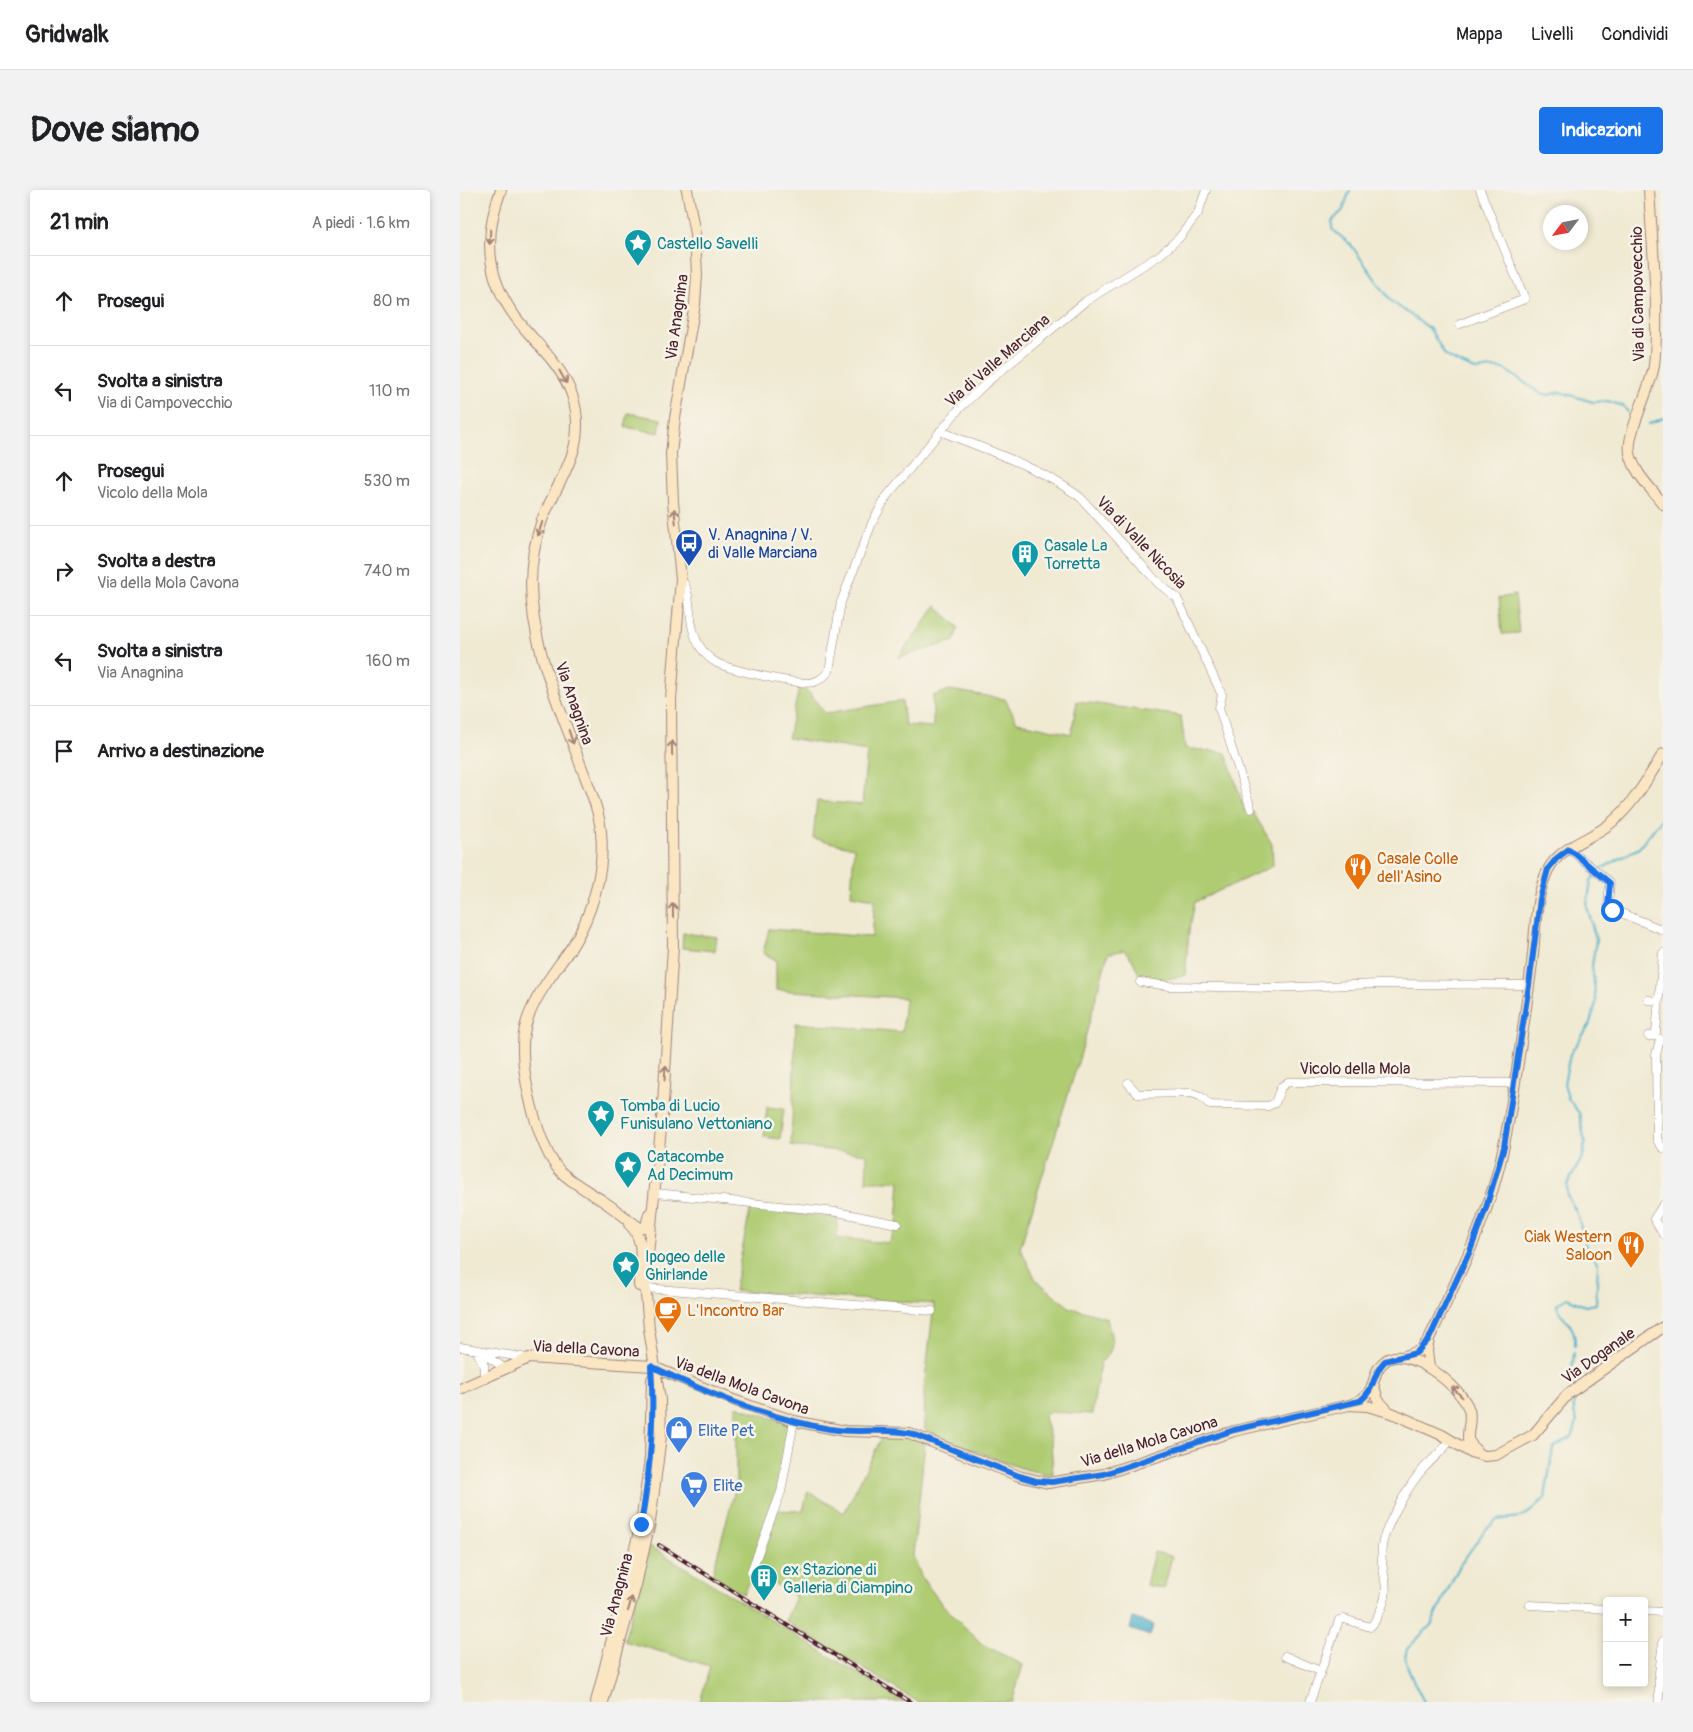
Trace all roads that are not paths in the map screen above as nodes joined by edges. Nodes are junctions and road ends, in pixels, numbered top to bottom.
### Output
1 (501, 190) edge
2 (687, 190) edge
3 (1206, 190) edge
4 (1480, 190) edge
5 (1649, 190) edge
6 (1460, 324) dead end
7 (940, 430) junction
8 (1663, 504) edge
9 (681, 580) junction
10 (1663, 754) edge
11 (1251, 809) dead end
12 (1569, 849) junction
13 (1663, 930) edge
14 (1663, 953) edge
15 (1140, 982) dead end
16 (1529, 985) junction
17 (1648, 1000) dead end
18 (1658, 1000) junction
19 (1648, 1036) dead end
20 (1660, 1038) dead end
21 (1128, 1083) dead end
22 (1514, 1083) junction
23 (1663, 1148) edge
24 (658, 1167) junction
25 (656, 1193) junction
26 (1663, 1205) edge
27 (611, 1207) junction
28 (898, 1224) dead end
29 (1663, 1234) edge
30 (645, 1288) junction
31 (932, 1311) dead end
32 (1663, 1327) edge
33 (1429, 1339) junction
34 (460, 1347) edge
35 (476, 1350) junction
36 (506, 1355) junction
37 (1405, 1356) junction
38 (529, 1358) junction
39 (503, 1367) junction
40 (653, 1368) junction
41 (1429, 1368) junction
42 (484, 1378) junction
43 (1374, 1386) junction
44 (460, 1389) edge
45 (1351, 1404) junction
46 (1392, 1413) junction
47 (794, 1421) junction
48 (1468, 1425) junction
49 (1446, 1438) junction
50 (1481, 1455) junction
51 (651, 1486) junction
52 (751, 1572) dead end
53 (1530, 1606) dead end
54 (1603, 1609) edge
55 (1648, 1611) edge
56 (1663, 1612) edge
57 (1663, 1643) edge
58 (1284, 1656) dead end
59 (1320, 1671) junction
60 (1661, 1678) edge
61 (1663, 1695) edge
62 (596, 1702) edge
63 (603, 1702) edge
64 (1310, 1702) edge
65 (1659, 1702) edge

1 -> 27 main road, Via Anagnina
9 -> 2 main road, Via Anagnina
3 - 7 street, Via di Valle Marciana
4 - 6 street
5 - 8 main road, Via di Campovecchio
7 - 9 street, Via di Valle Marciana
7 - 11 street, Via di Valle Nicosia
24 -> 9 main road, Via Anagnina
10 - 12 main road
12 - 13 street
12 - 16 main road
14 - 18 street
15 - 16 street
16 - 22 main road
17 - 18 street
18 - 19 street
20 - 23 street
21 - 22 street, Vicolo della Mola
22 - 33 main road
24 - 25 main road, Via Anagnina
24 - 27 main road, Via Anagnina
25 - 28 street
25 - 30 main road, Via Anagnina
26 - 29 street
27 - 40 main road, Via Anagnina
30 - 31 street
30 - 40 main road, Via Anagnina
32 - 50 main road, Via Doganale
33 - 37 main road
33 - 41 main road
34 - 35 street
35 - 36 street
35 - 39 street
35 - 42 street
36 - 38 street
36 - 39 street
37 - 41 main road
37 - 43 main road
38 - 39 main road, Via della Cavona
38 - 40 main road, Via della Cavona
39 - 42 main road, Via della Cavona
40 - 47 main road, Via della Mola Cavona
40 - 51 main road, Via Anagnina
48 -> 41 main road
42 - 44 main road, Via della Cavona
43 - 45 main road
43 - 46 main road
45 - 46 main road, Via della Mola Cavona
45 - 47 main road, Via della Mola Cavona
46 - 49 main road, Via della Mola Cavona
47 - 52 street
48 - 49 main road
48 - 50 main road
49 - 50 main road, Via della Mola Cavona
49 - 59 street
51 - 62 main road, Via Anagnina
63 -> 51 main road, Via Anagnina
53 - 54 street
55 - 56 street
57 - 60 street
58 - 59 street
59 - 64 street
60 - 65 street
61 - 65 street

